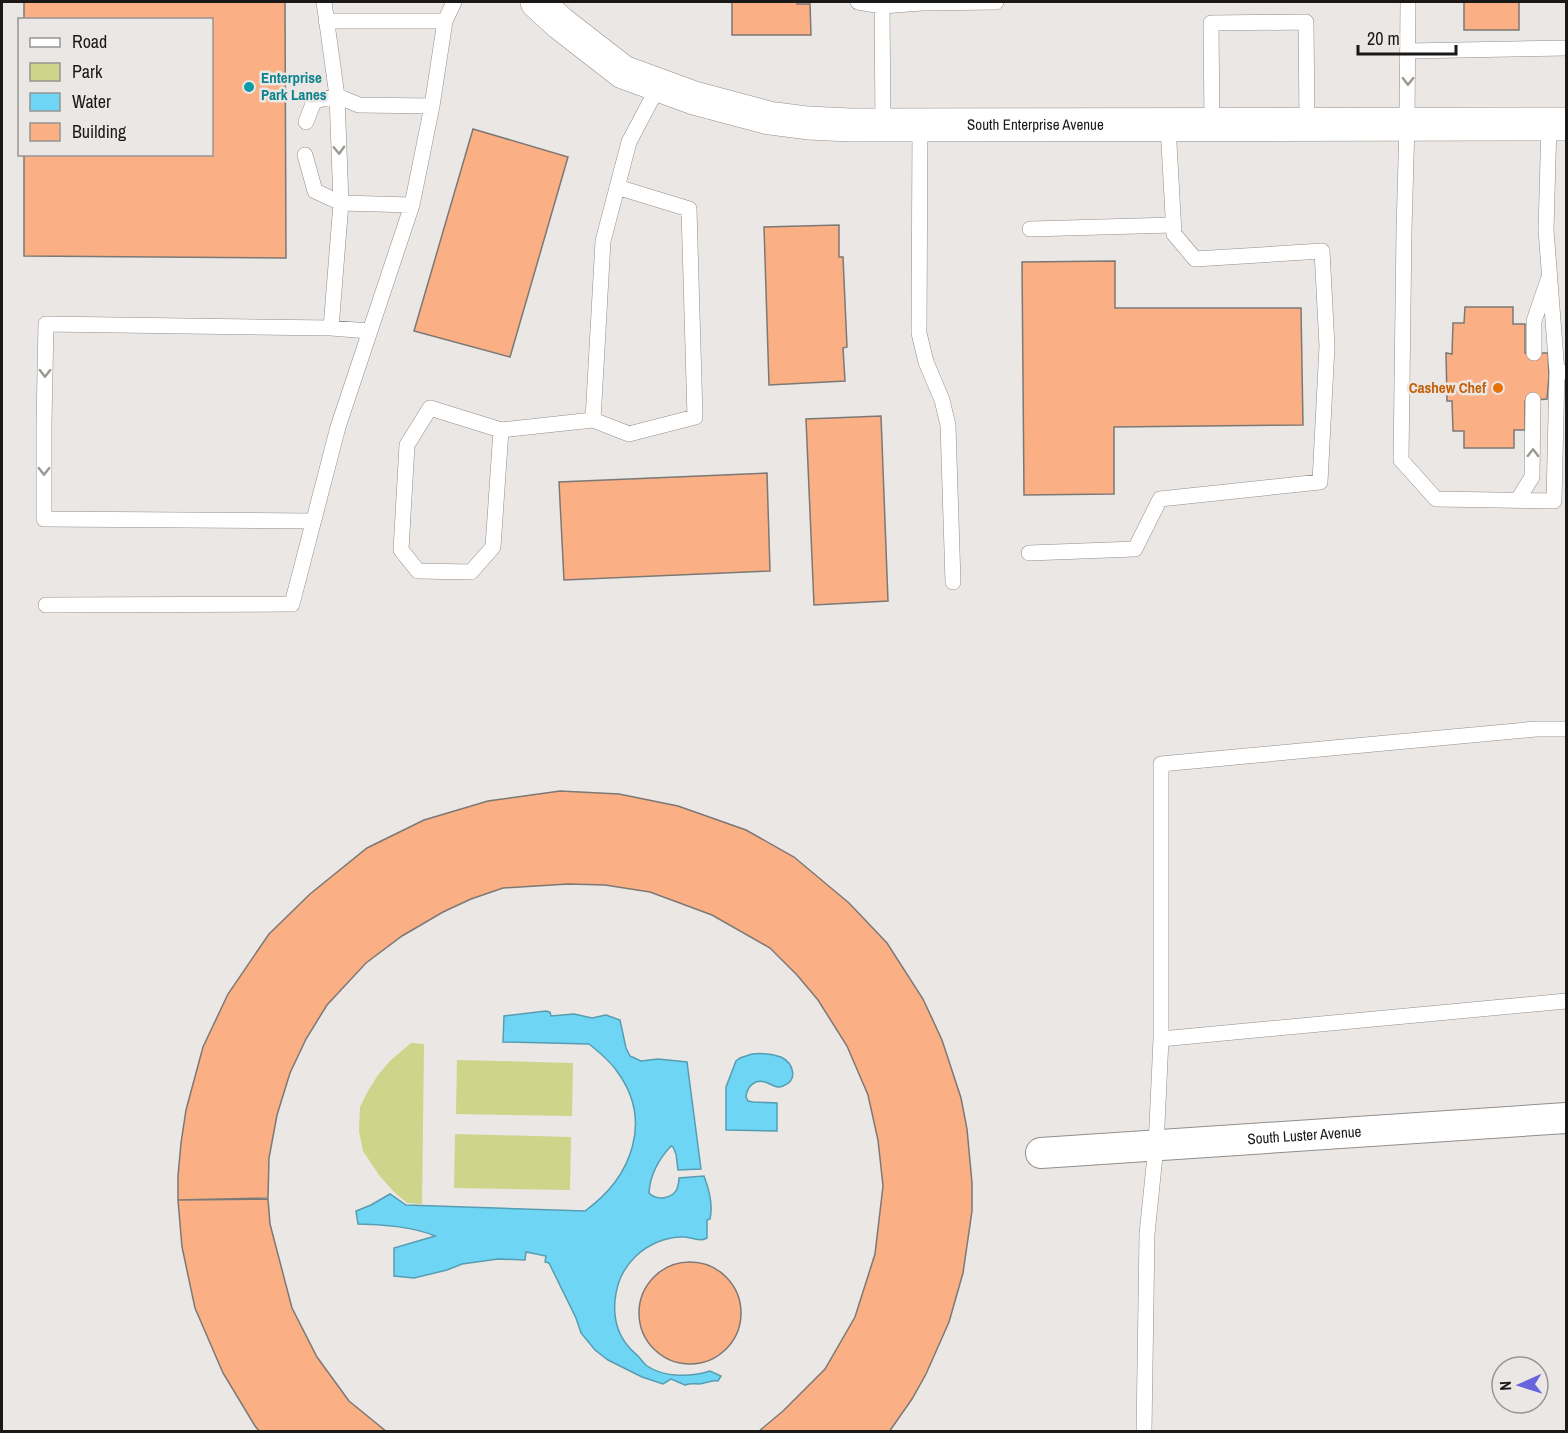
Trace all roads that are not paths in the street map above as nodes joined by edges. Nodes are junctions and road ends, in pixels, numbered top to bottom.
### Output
1 (324, 2) edge
2 (454, 2) edge
3 (537, 2) edge
4 (858, 2) edge
5 (996, 2) edge
6 (1408, 2) edge
7 (882, 6) junction
8 (326, 21) junction
9 (445, 21) junction
10 (1566, 48) edge
11 (1408, 51) junction
12 (659, 85) junction
13 (337, 96) junction
14 (432, 106) junction
15 (306, 122) dead end
16 (1212, 124) junction
17 (1307, 124) junction
18 (1407, 124) junction
19 (1558, 124) edge
20 (883, 125) junction
21 (920, 125) junction
22 (1168, 125) junction
23 (305, 155) dead end
24 (617, 187) junction
25 (341, 203) junction
26 (412, 205) junction
27 (1173, 225) junction
28 (1030, 229) dead end
29 (1550, 273) junction
30 (332, 328) junction
31 (369, 331) junction
32 (1534, 353) dead end
33 (1562, 372) edge
34 (1533, 400) dead end
35 (593, 420) junction
36 (501, 430) junction
37 (1517, 501) junction
38 (314, 521) junction
39 (1029, 553) dead end
40 (953, 582) dead end
41 (46, 605) dead end
42 (1566, 729) edge
43 (1566, 1001) edge
44 (1161, 1039) junction
45 (1566, 1118) edge
46 (1156, 1146) junction
47 (1041, 1154) dead end
48 (1144, 1431) edge

1 - 8 lane
2 - 9 lane
3 - 12 street, South Enterprise Avenue
4 - 7 lane
5 - 7 lane
6 - 11 lane
7 - 20 lane
8 - 9 lane
8 - 13 lane
9 - 14 lane
10 - 11 lane
11 -> 18 lane
12 - 20 street, South Enterprise Avenue
12 - 24 lane
13 - 14 lane
13 - 15 lane
13 -> 25 lane
14 - 26 lane
16 - 17 street, South Enterprise Avenue
16 - 17 lane
16 - 22 street, South Enterprise Avenue
17 - 18 street, South Enterprise Avenue
18 - 19 street, South Enterprise Avenue
18 - 37 lane
19 - 29 lane
20 - 21 street, South Enterprise Avenue
21 - 22 street, South Enterprise Avenue
21 - 40 lane
22 - 27 lane
23 - 25 lane
24 - 35 lane
24 - 35 lane
25 - 26 lane
25 - 30 lane
26 - 31 lane
27 - 28 lane
27 - 39 lane
29 - 32 lane
29 - 33 lane
30 - 31 lane
30 -> 38 lane
31 - 38 lane
33 - 37 lane
37 -> 34 lane
35 - 36 lane
36 - 36 lane
38 - 41 lane
42 - 44 lane
43 - 44 lane
44 - 46 lane
45 - 46 street, South Luster Avenue
46 - 47 street, South Luster Avenue
46 - 48 lane

